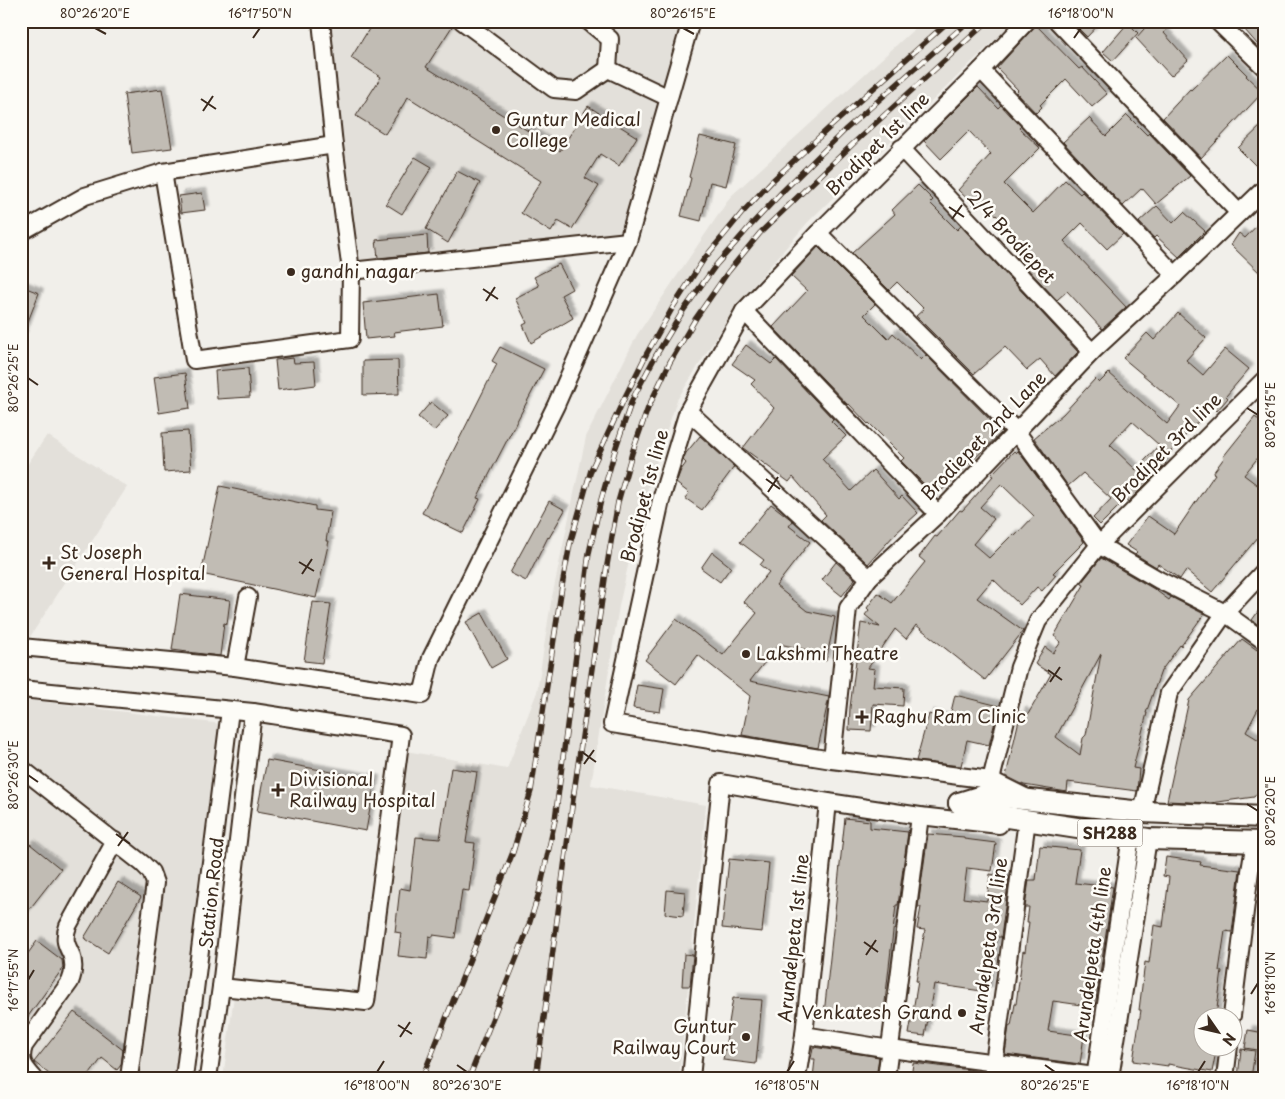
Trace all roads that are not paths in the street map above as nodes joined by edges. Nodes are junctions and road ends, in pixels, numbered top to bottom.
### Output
1 (320, 21) edge
2 (462, 21) edge
3 (588, 21) edge
4 (691, 21) edge
5 (1027, 21) edge
6 (1057, 21) edge
7 (1217, 21) edge
8 (1264, 67) edge
9 (608, 69) junction
10 (981, 70) junction
11 (669, 98) junction
12 (334, 145) junction
13 (901, 148) junction
14 (163, 172) junction
15 (1264, 188) edge
16 (1239, 213) junction
17 (21, 232) edge
18 (818, 233) junction
19 (628, 241) junction
20 (351, 271) junction
21 (1175, 274) junction
22 (744, 311) junction
23 (1092, 352) junction
24 (1264, 380) edge
25 (688, 411) junction
26 (1016, 432) junction
27 (938, 514) junction
28 (1099, 545) junction
29 (1264, 571) edge
30 (869, 578) junction
31 (248, 597) dead end
32 (1224, 613) junction
33 (1264, 641) edge
34 (21, 647) edge
35 (235, 667) junction
36 (21, 689) edge
37 (230, 710) junction
38 (253, 712) junction
39 (832, 760) junction
40 (21, 768) edge
41 (991, 780) junction
42 (1032, 800) junction
43 (828, 802) junction
44 (1142, 812) junction
45 (1262, 814) edge
46 (920, 816) junction
47 (1026, 824) junction
48 (1139, 837) junction
49 (115, 841) junction
50 (1260, 842) edge
51 (221, 987) junction
52 (1233, 1006) edge
53 (804, 1036) junction
54 (890, 1049) junction
55 (1228, 1056) edge
56 (992, 1070) edge
57 (1103, 1077) edge
58 (34, 1078) edge
59 (129, 1078) edge
60 (184, 1078) edge
61 (208, 1078) edge
62 (691, 1078) edge
63 (797, 1078) edge
64 (886, 1078) edge
65 (1225, 1078) edge

1 - 12 street
2 - 9 street
3 - 9 street
4 - 11 street
5 - 10 street, Brodipet 1st line
6 - 16 street
7 - 8 street
9 - 11 street
10 - 13 street, Brodipet 1st line
10 - 21 street
11 - 19 street
12 - 14 street
12 - 20 street
13 - 18 street, Brodipet 1st line
13 - 23 street, 2/4 Brodiepet
14 - 17 street
14 - 20 street
15 - 16 street, Brodiepet 2nd Lane
16 - 21 street, Brodiepet 2nd Lane
18 - 22 street, Brodipet 1st line
18 - 26 street
19 - 20 street
19 - 35 street
21 - 23 street, Brodiepet 2nd Lane
22 - 25 street, Brodipet 1st line
22 - 27 street
23 - 26 street, Brodiepet 2nd Lane
24 - 28 street, Brodipet 3rd line
25 - 30 street
25 - 39 street, Brodipet 1st line
26 - 27 street, Brodiepet 2nd Lane
26 - 28 street
27 - 30 street, Brodiepet 2nd Lane
28 - 32 street
28 - 41 street, Brodipet 3rd line
29 - 32 street
30 - 39 street, Brodiepet 2nd Lane
31 - 35 street
32 - 33 street
32 - 44 street
34 - 35 street
36 - 37 street
37 - 38 street
37 - 60 street
38 - 51 street, Station Road
38 - 51 street
39 - 41 street, Brodipet 1st line
40 - 49 street
41 - 42 street, Brodipet 1st line
42 - 44 main road, SH288
42 - 47 main road, SH288
43 - 46 street
43 - 53 street, Arundelpeta 1st line
43 - 62 street
44 - 45 main road, SH288
46 - 47 street
46 - 54 street
47 - 48 main road, SH288
47 - 56 street, Arundelpeta 3rd line
48 - 50 main road, SH288
48 - 57 street, Arundelpeta 4th line
49 - 58 street
49 - 59 street
50 - 52 street
51 - 61 street, Station Road
53 - 54 street
53 - 63 street, Arundelpeta 1st line
54 - 56 street
54 - 64 street
55 - 65 street
56 - 57 street

